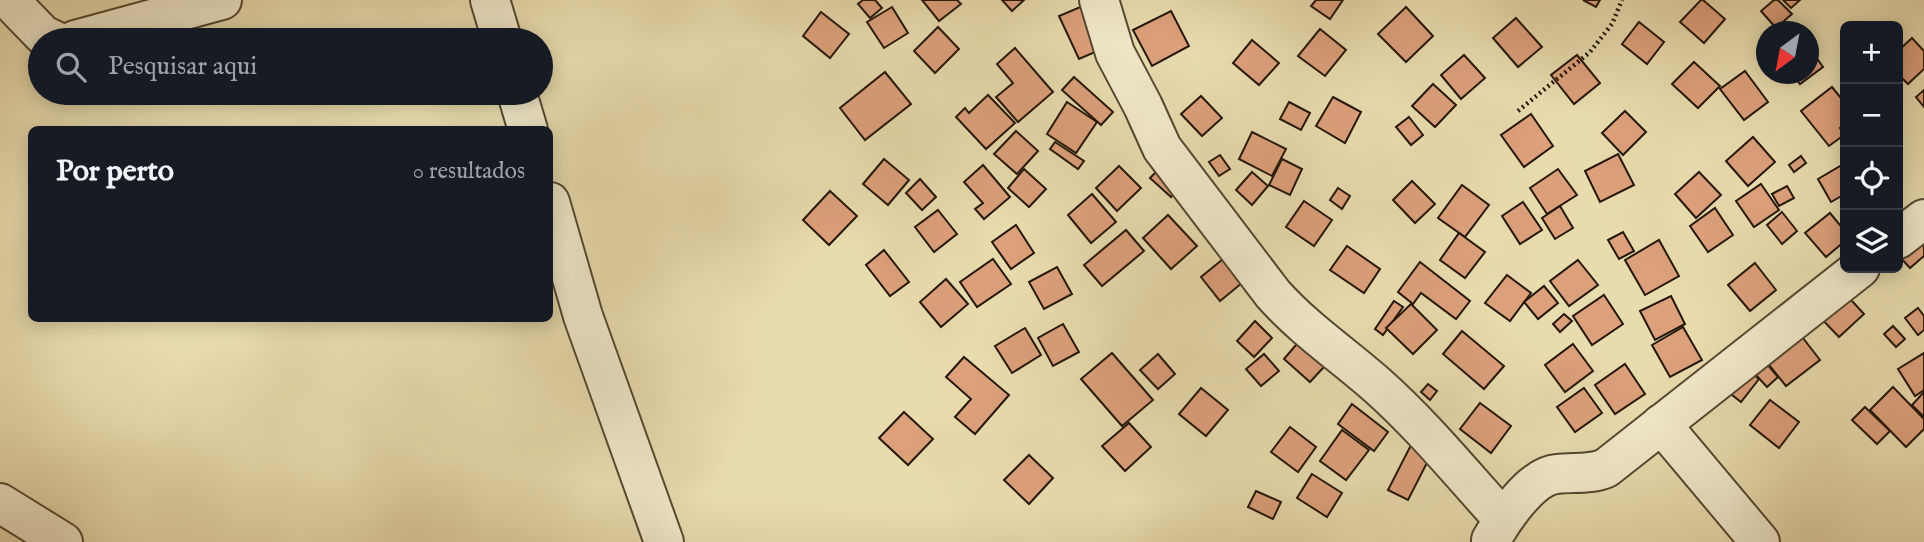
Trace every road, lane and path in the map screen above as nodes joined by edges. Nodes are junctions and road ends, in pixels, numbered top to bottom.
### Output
1 (9, 0) edge
2 (222, 0) edge
3 (490, 0) edge
4 (1099, 0) edge
5 (1622, 0) edge
6 (36, 28) edge
7 (119, 28) edge
8 (498, 28) edge
9 (521, 105) edge
10 (1518, 111) dead end
11 (527, 126) edge
12 (553, 212) edge
13 (1924, 219) edge
14 (1903, 235) edge
15 (1854, 273) edge
16 (1661, 424) junction
17 (0, 503) edge
18 (1497, 530) edge
19 (63, 542) edge
20 (664, 542) edge
21 (1760, 542) edge

1 - 6 street
2 - 7 street
3 - 8 street
4 - 18 street
5 - 10 path
9 - 11 street
12 - 20 street
13 - 14 street
15 - 16 street
16 - 18 street
16 - 21 street
17 - 19 street

